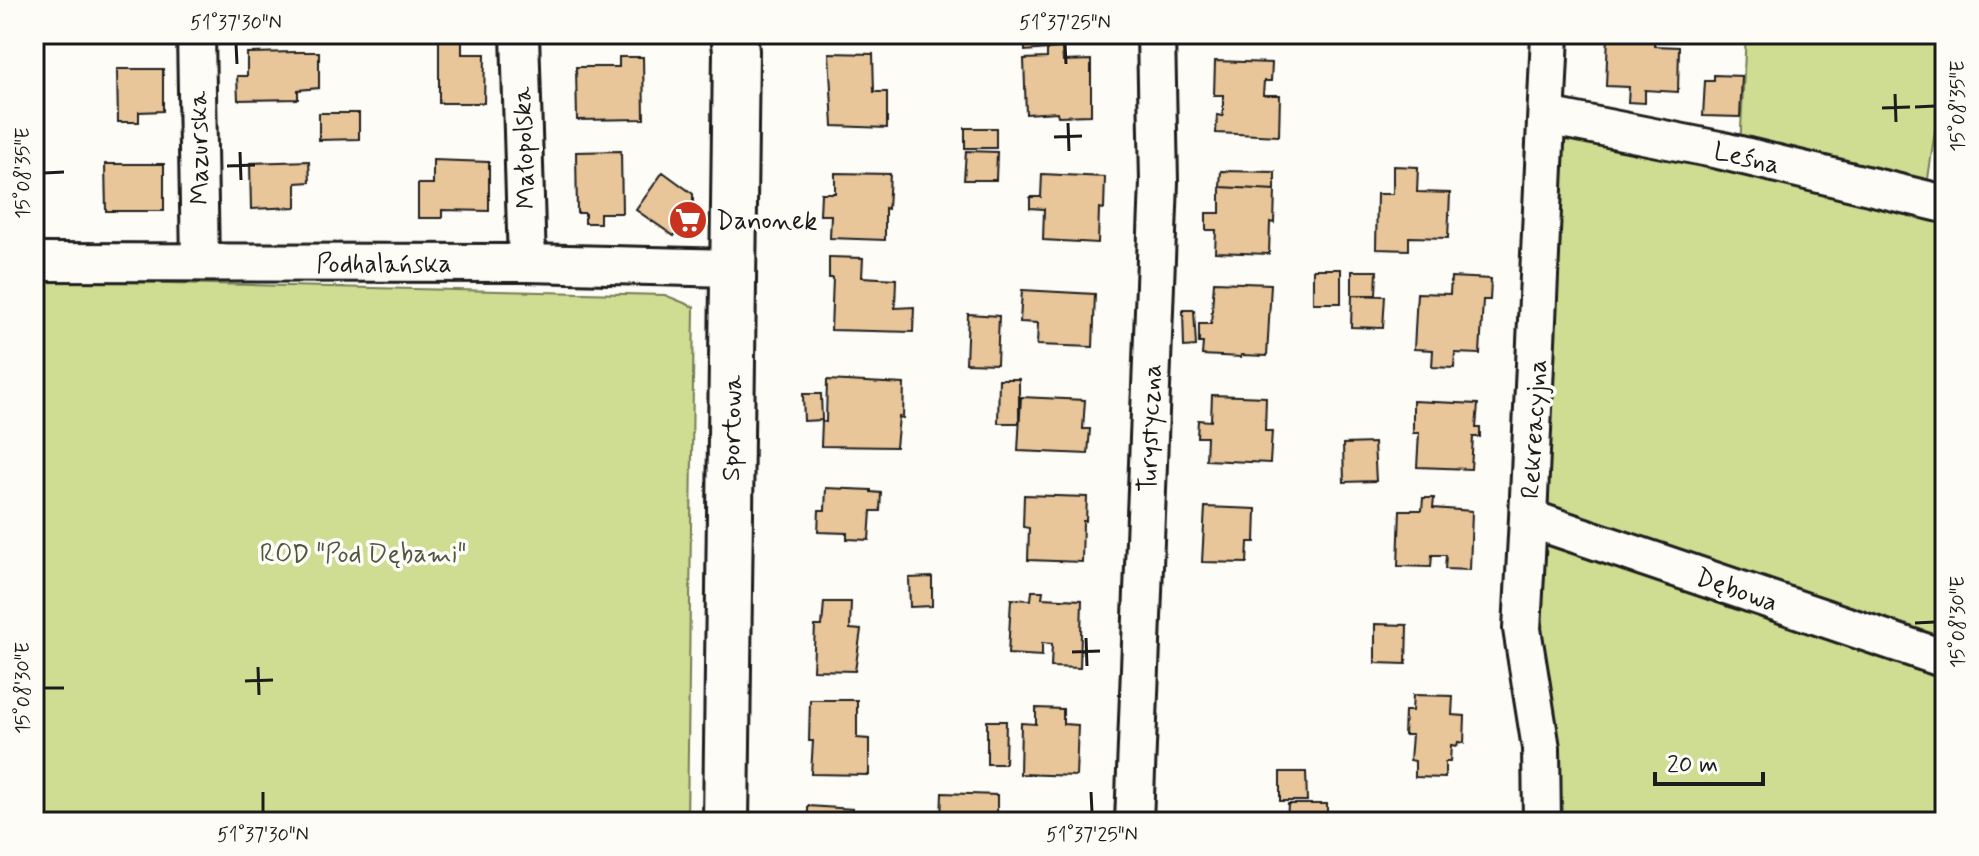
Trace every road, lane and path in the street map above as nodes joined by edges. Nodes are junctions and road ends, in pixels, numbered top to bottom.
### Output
1 (196, 34) edge
2 (520, 34) edge
3 (734, 34) edge
4 (1156, 34) edge
5 (1550, 34) edge
6 (1547, 116) junction
7 (1945, 204) edge
8 (34, 262) edge
9 (200, 262) junction
10 (527, 263) junction
11 (733, 268) junction
12 (1528, 518) junction
13 (1945, 659) edge
14 (726, 822) edge
15 (1134, 822) edge
16 (1542, 822) edge

1 - 9 street, Mazurska
2 - 10 street, Małopolska
3 - 11 street, Sportowa
4 - 15 street, Turystyczna
5 - 6 street, Rekreacyjna
6 - 7 street, Leśna
6 - 12 street, Rekreacyjna
8 - 9 street, Podhalańska
9 - 10 street, Podhalańska
10 - 11 street, Podhalańska
11 - 14 street, Sportowa
12 - 13 street, Dębowa
12 - 16 street, Rekreacyjna

